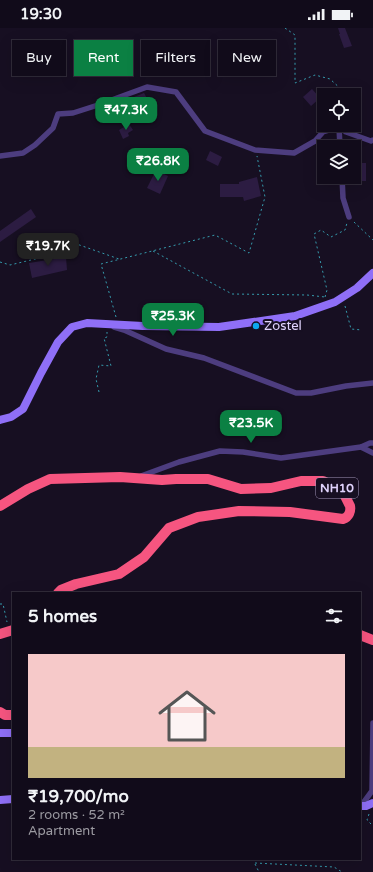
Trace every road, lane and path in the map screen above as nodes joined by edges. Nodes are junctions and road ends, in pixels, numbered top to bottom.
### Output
1 (285, 28) edge
2 (340, 88) edge
3 (322, 132) edge
4 (346, 132) edge
5 (373, 140) edge
6 (256, 150) junction
7 (0, 156) edge
8 (342, 184) edge
9 (349, 217) junction
10 (373, 240) edge
11 (153, 251) junction
12 (120, 260) junction
13 (0, 262) edge
14 (373, 273) edge
15 (325, 297) junction
16 (343, 297) junction
17 (329, 298) dead end
18 (97, 323) junction
19 (118, 324) junction
20 (362, 330) dead end
21 (107, 331) dead end
22 (373, 383) edge
23 (99, 392) dead end
24 (0, 420) edge
25 (373, 443) edge
26 (361, 447) junction
27 (373, 453) edge
28 (136, 478) junction
29 (0, 506) edge
30 (59, 592) edge
31 (0, 604) edge
32 (7, 631) edge
33 (361, 634) edge
34 (373, 640) edge
35 (0, 712) edge
36 (12, 715) edge
37 (373, 723) edge
38 (0, 733) edge
39 (12, 733) edge
40 (12, 799) edge
41 (0, 800) edge
42 (361, 806) edge
43 (371, 806) edge
44 (373, 826) edge
45 (259, 872) edge
46 (342, 872) edge

1 - 2 path
3 - 6 street
4 - 5 street
6 - 7 street
6 - 11 path
8 - 9 street
9 - 10 path
9 - 15 path
11 - 12 path
11 - 15 path
12 - 13 path
12 - 19 path
14 - 16 main road
15 - 17 path
16 - 19 main road
16 - 20 path
18 - 19 main road
18 - 22 street
18 - 24 main road
21 - 23 path
25 - 26 street
26 - 27 street
26 - 28 street
28 - 29 highway, NH10
28 - 30 highway, NH10
31 - 32 path
33 - 34 highway
35 - 36 highway
37 - 42 street
38 - 39 main road
40 - 41 main road
42 - 43 main road
43 - 44 path
45 - 46 path

